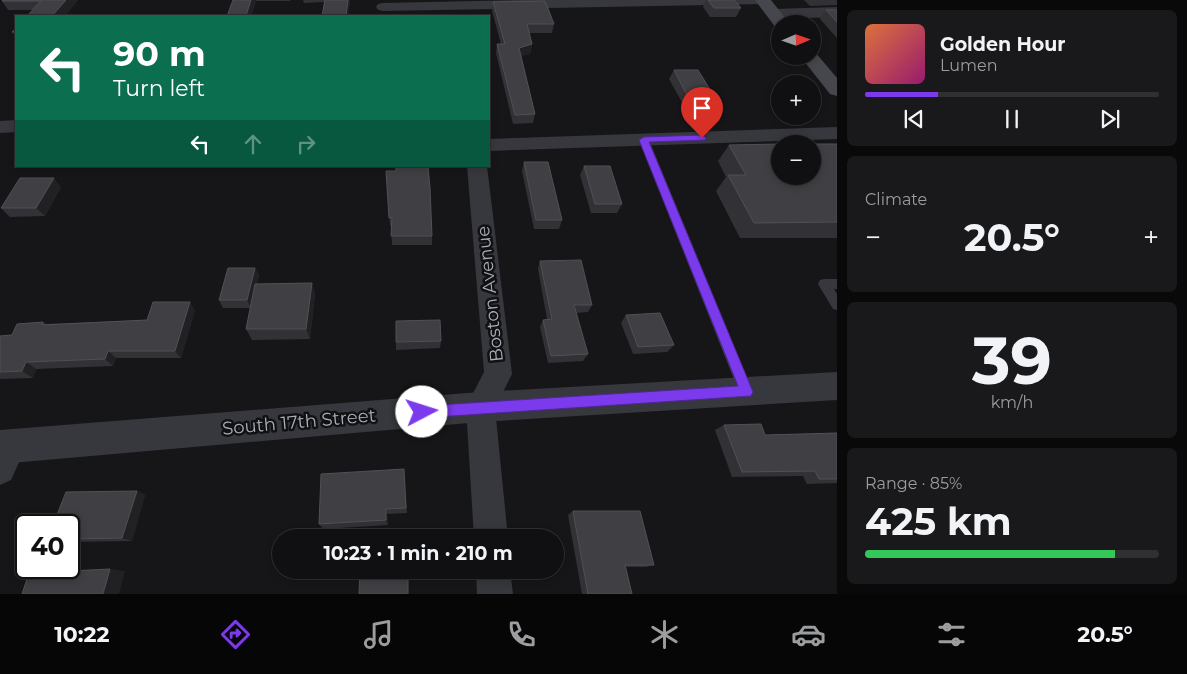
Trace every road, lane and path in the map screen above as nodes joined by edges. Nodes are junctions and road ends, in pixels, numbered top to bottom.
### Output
1 (763, 0) edge
2 (383, 7) dead end
3 (459, 7) edge
4 (837, 12) edge
5 (775, 15) edge
6 (812, 15) edge
7 (816, 65) edge
8 (837, 90) edge
9 (0, 126) edge
10 (15, 126) edge
11 (837, 133) edge
12 (644, 140) junction
13 (490, 145) edge
14 (477, 167) edge
15 (837, 284) edge
16 (837, 305) edge
17 (837, 386) edge
18 (746, 392) junction
19 (480, 407) junction
20 (4, 454) edge
21 (490, 529) edge
22 (494, 579) edge
23 (495, 594) edge

1 - 3 street
1 - 5 main road
2 - 3 street
4 - 6 street
7 - 8 main road
9 - 10 street
11 - 12 street
12 - 13 street
12 - 18 lane
14 - 19 street, Boston Avenue
15 - 16 lane
17 - 18 street, South 17th Street
18 - 19 street, South 17th Street
19 - 20 street, South 17th Street
19 - 21 street
22 - 23 street

